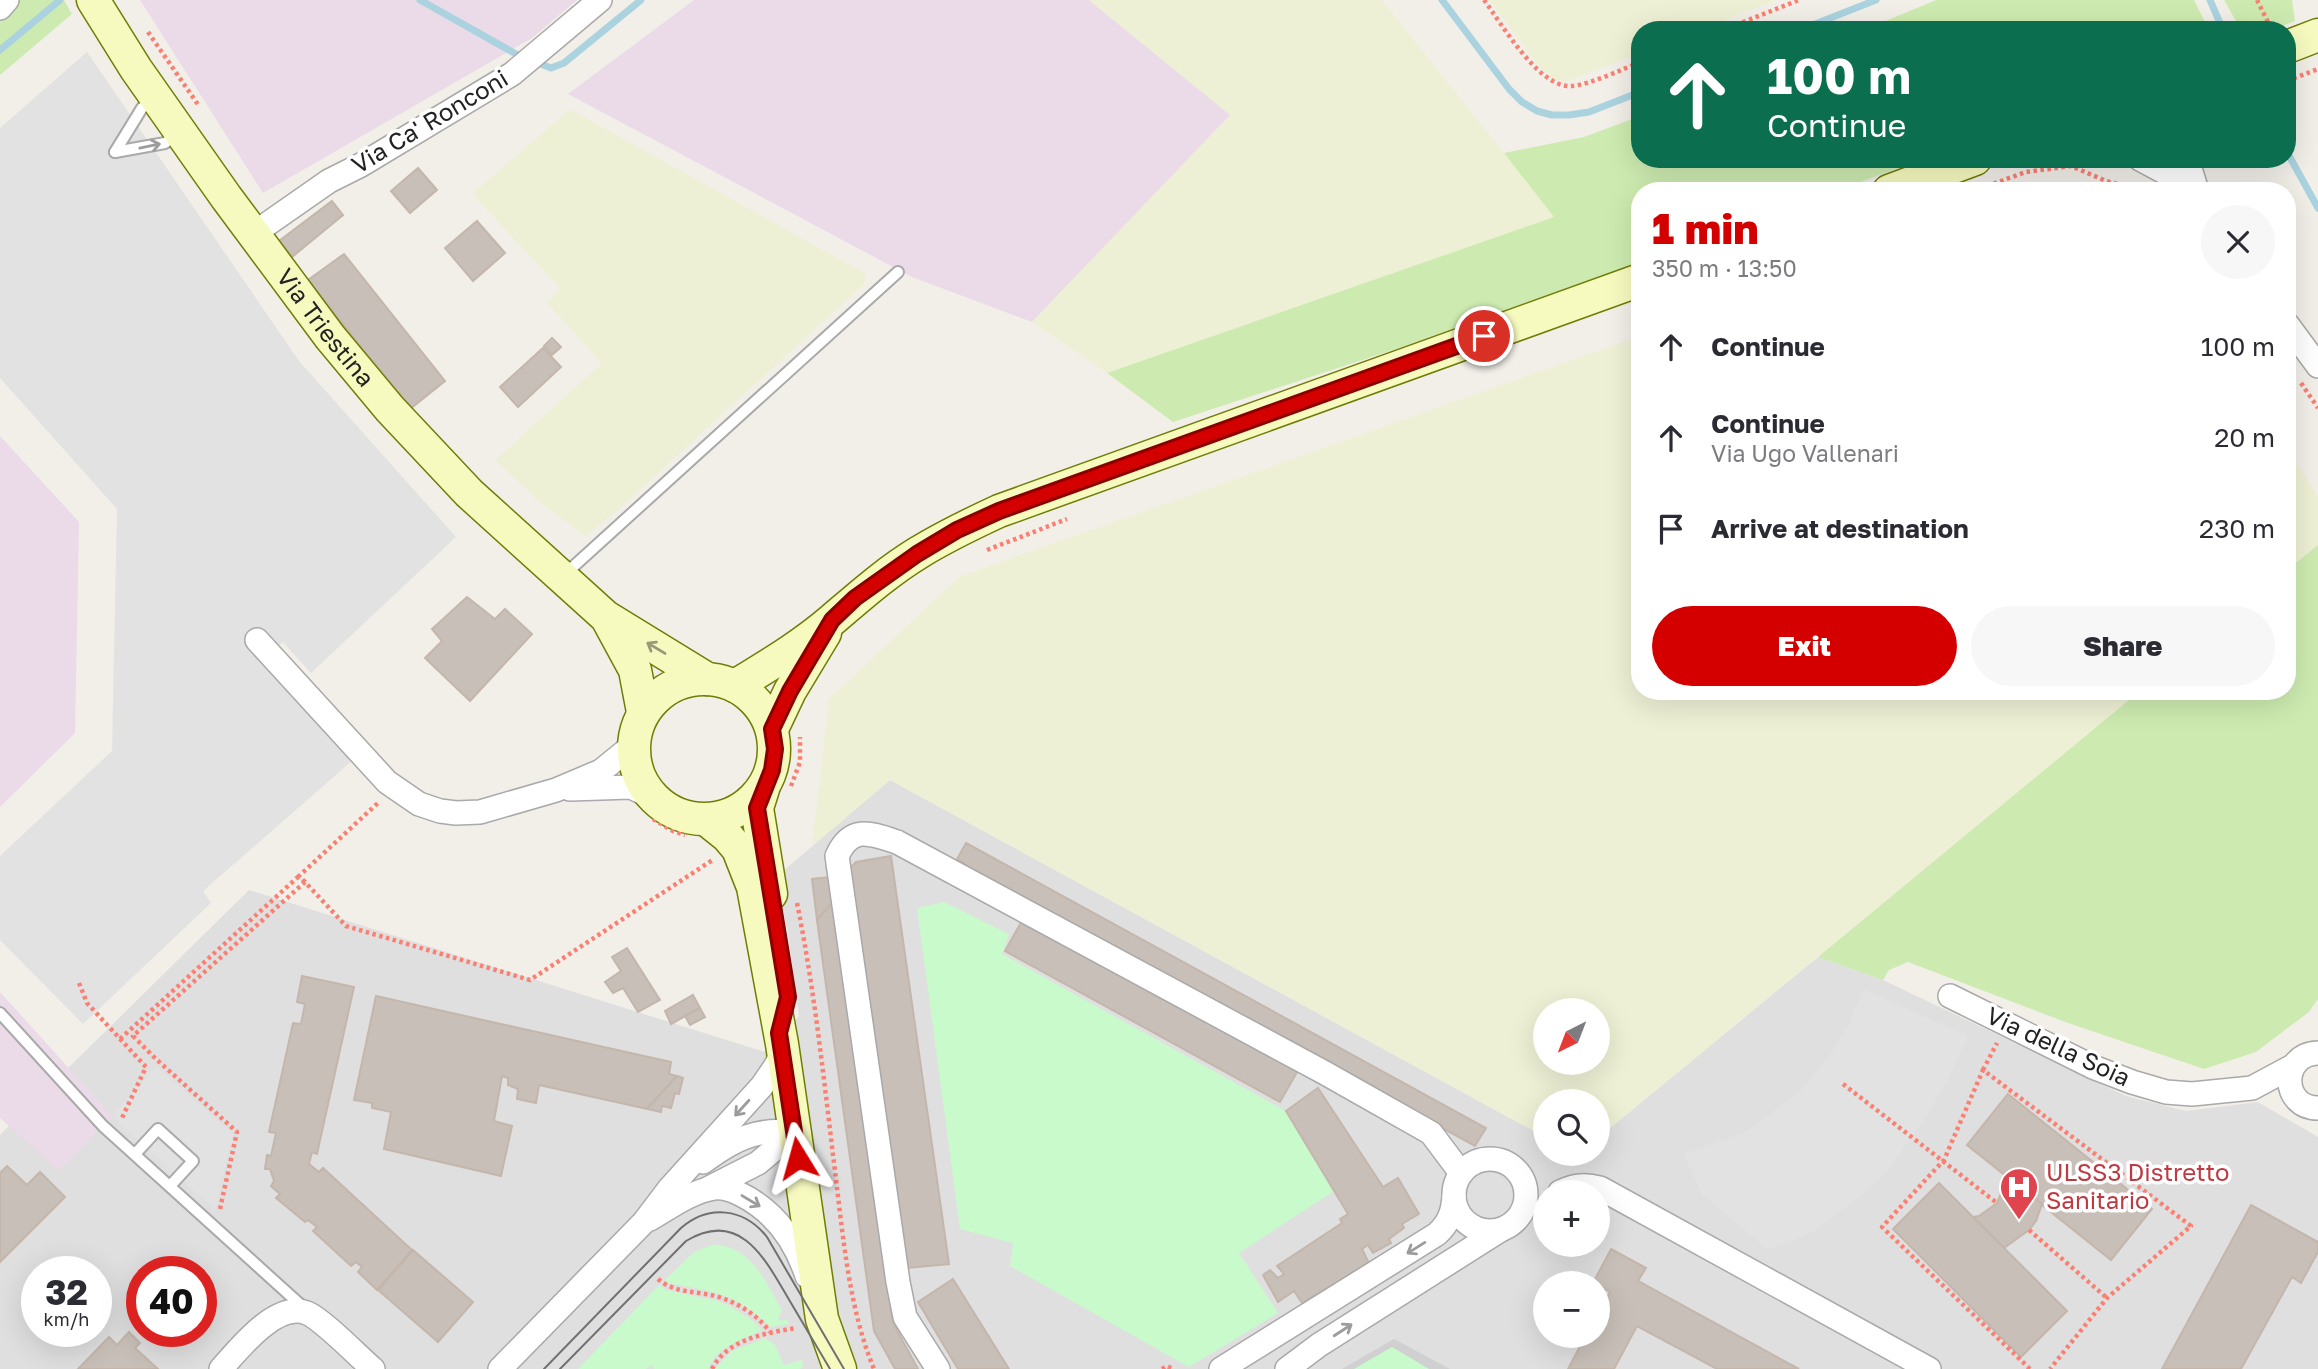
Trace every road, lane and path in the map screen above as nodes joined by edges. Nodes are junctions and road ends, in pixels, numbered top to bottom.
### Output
1 (7, 0) edge
2 (600, 0) edge
3 (1484, 0) edge
4 (1799, 0) edge
5 (2258, 0) edge
6 (95, 4) edge
7 (0, 8) edge
8 (1746, 21) edge
9 (2267, 21) edge
10 (2318, 35) edge
11 (2296, 44) edge
12 (1631, 65) edge
13 (2318, 69) edge
14 (2296, 78) edge
15 (156, 97) junction
16 (180, 132) junction
17 (1972, 168) edge
18 (1986, 168) edge
19 (2056, 168) edge
20 (2076, 168) edge
21 (2157, 168) edge
22 (1922, 182) edge
23 (2109, 182) edge
24 (2177, 182) edge
25 (253, 234) junction
26 (898, 272) dead end
27 (1631, 283) edge
28 (2296, 336) edge
29 (2318, 366) edge
30 (1076, 515) dead end
31 (983, 552) dead end
32 (562, 578) junction
33 (606, 617) junction
34 (832, 620) junction
35 (257, 640) dead end
36 (721, 682) junction
37 (643, 712) junction
38 (786, 728) junction
39 (633, 745) junction
40 (776, 789) junction
41 (556, 790) junction
42 (648, 804) junction
43 (699, 829) junction
44 (723, 853) dead end
45 (299, 876) dead end
46 (795, 895) dead end
47 (79, 983) dead end
48 (1950, 996) dead end
49 (0, 1013) edge
50 (133, 1036) junction
51 (120, 1039) junction
52 (1999, 1041) dead end
53 (780, 1043) junction
54 (124, 1044) junction
55 (2310, 1055) edge
56 (1983, 1070) junction
57 (1843, 1084) dead end
58 (2252, 1088) junction
59 (2295, 1097) junction
60 (2318, 1108) edge
61 (794, 1133) junction
62 (114, 1135) junction
63 (135, 1154) junction
64 (1944, 1160) junction
65 (1461, 1174) junction
66 (675, 1182) junction
67 (170, 1186) junction
68 (703, 1191) junction
69 (1610, 1194) edge
70 (1454, 1196) junction
71 (1533, 1197) edge
72 (1533, 1201) edge
73 (1997, 1203) dead end
74 (644, 1222) junction
75 (216, 1229) junction
76 (1502, 1229) junction
77 (2029, 1230) dead end
78 (658, 1279) dead end
79 (2107, 1298) junction
80 (313, 1316) junction
81 (809, 1323) junction
82 (770, 1332) junction
83 (221, 1369) edge
84 (373, 1369) edge
85 (500, 1369) edge
86 (712, 1369) edge
87 (840, 1369) edge
88 (874, 1369) edge
89 (938, 1369) edge
90 (1162, 1369) edge
91 (1173, 1369) edge
92 (1221, 1369) edge
93 (1287, 1369) edge
94 (1929, 1369) edge
95 (2030, 1369) edge
96 (2050, 1369) edge

1 - 7 street
2 - 25 street, Via Ca' Ronconi
3 - 12 path
4 - 8 path
5 - 9 path
6 - 15 street, Via Triestina
10 - 11 street
13 - 14 path
15 - 16 street, Via Triestina
15 -> 16 lane
16 - 25 street, Via Triestina
17 - 22 street
18 - 19 path
20 - 23 path
21 - 24 street
25 - 32 street, Via Triestina
26 - 32 lane
27 - 34 street
28 - 29 street
30 - 31 path
32 - 33 street, Via Triestina
36 -> 33 street, Via Triestina
33 - 37 street, Via Triestina
34 - 36 street
34 - 38 street
35 - 41 street
36 - 37 street
36 - 38 street
37 - 39 street
38 - 40 street
38 - 40 path
39 - 41 street
39 - 42 street
40 - 43 street
40 - 53 street
41 - 42 street
42 - 43 street
42 - 43 path
43 - 53 street
44 - 50 path
45 - 51 path
46 - 88 path
47 - 51 path
48 - 58 street, Via della Soia
49 - 62 lane
50 - 54 path
50 - 75 path
51 - 54 path
52 - 56 path
53 - 61 street
53 -> 66 street
54 - 62 path
55 - 58 street, Via della Soia
55 - 59 street, Via della Soia
56 - 64 path
56 - 79 path
57 - 64 path
58 - 59 street, Via della Soia
59 - 60 street, Via della Soia
61 - 66 street
61 - 68 street
61 - 81 street
62 - 63 lane
63 - 67 lane
63 - 67 lane
64 - 73 path
64 - 95 path
65 - 70 street
65 - 71 street
65 - 89 street
66 - 74 street
67 - 75 lane
68 - 74 street
68 -> 81 street
69 - 94 street
70 - 76 street
70 -> 92 street
72 - 76 street
74 - 85 street
75 - 80 lane
93 -> 76 street
77 - 79 path
78 - 82 path
79 - 96 path
80 - 83 street
80 - 84 street
81 - 82 path
81 - 87 street
82 - 86 path
90 - 91 path

